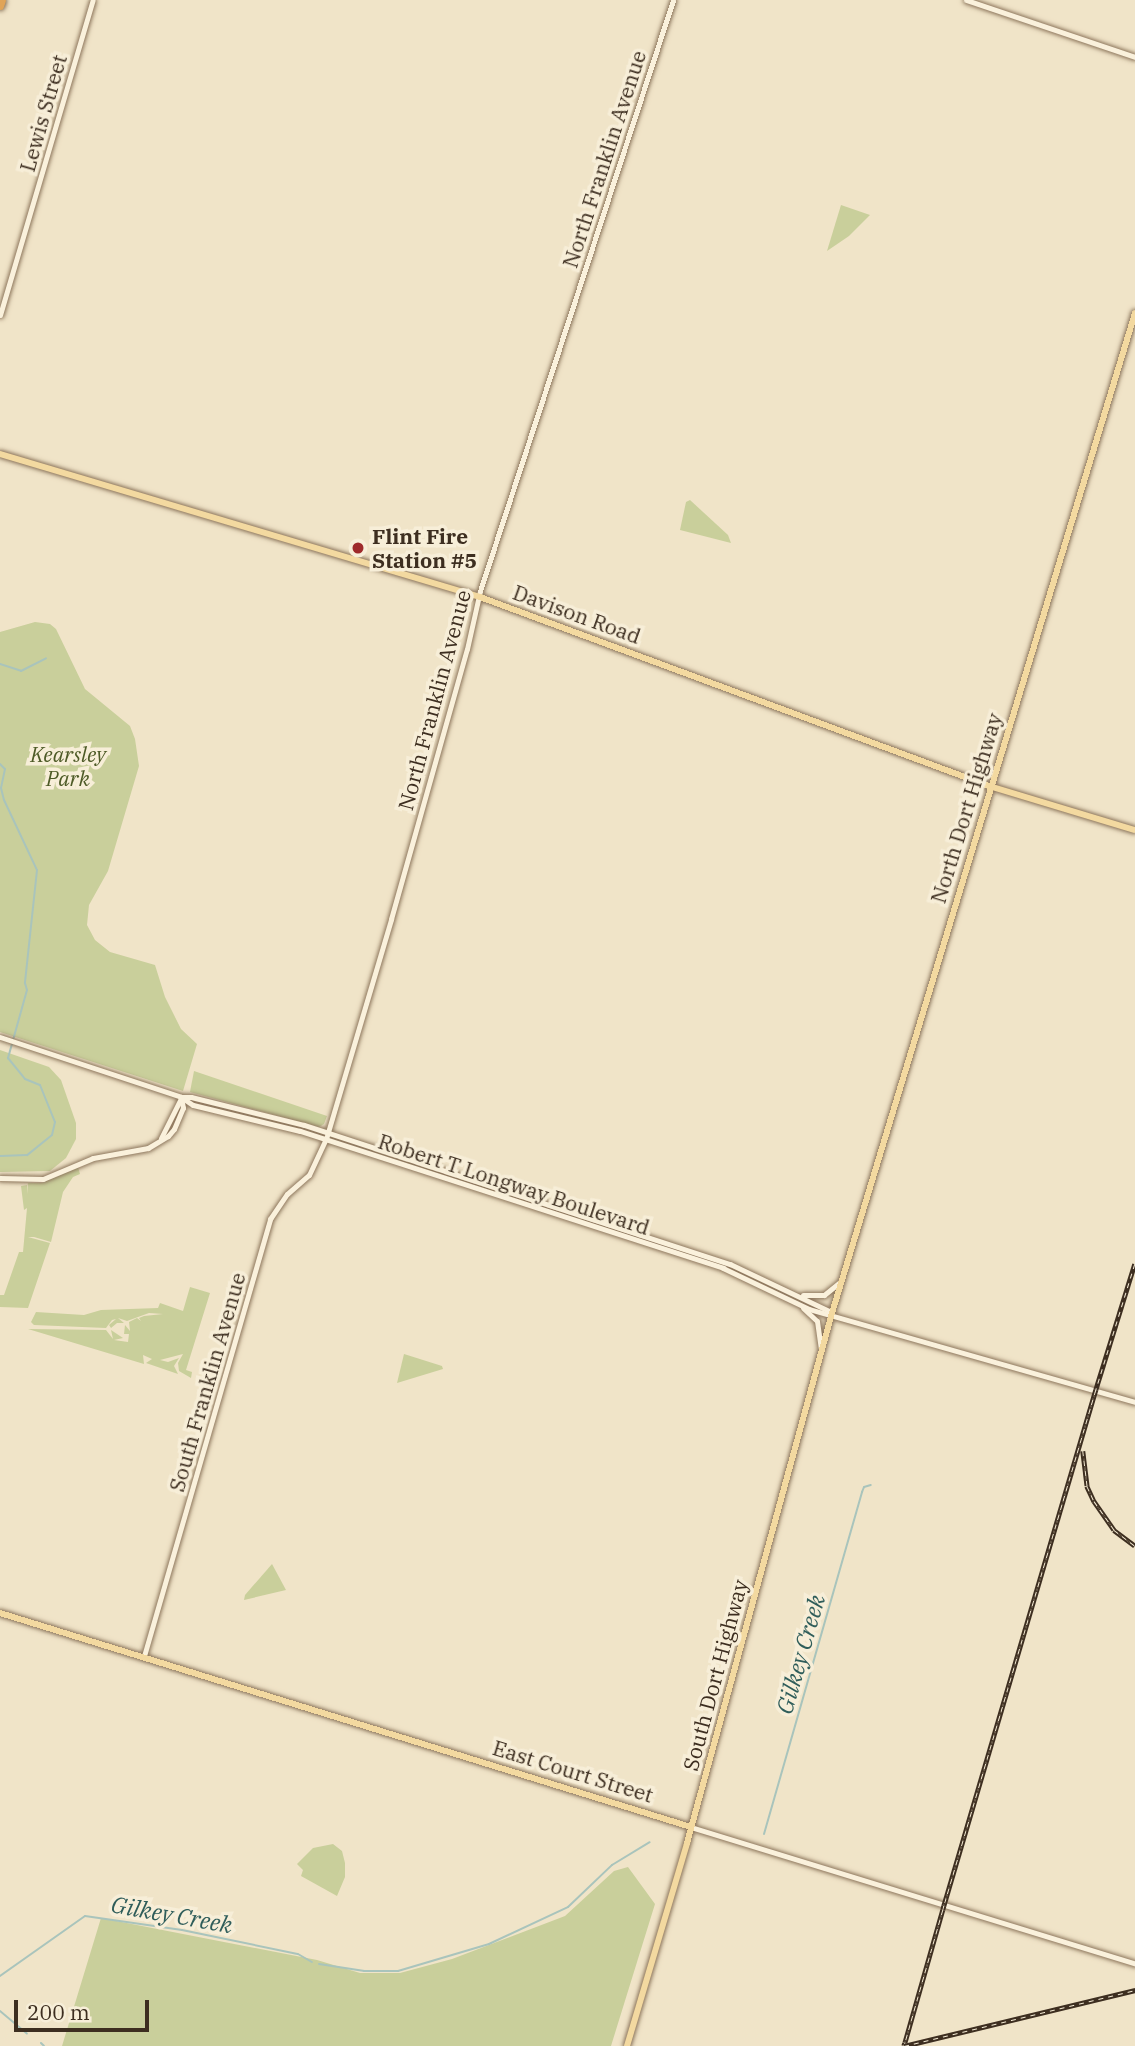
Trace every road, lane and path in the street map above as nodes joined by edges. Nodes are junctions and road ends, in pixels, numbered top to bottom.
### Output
1 (2, 0) edge
2 (93, 0) edge
3 (673, 0) edge
4 (966, 0) edge
5 (0, 6) edge
6 (1135, 57) edge
7 (1135, 313) edge
8 (0, 315) edge
9 (0, 454) edge
10 (480, 597) junction
11 (989, 786) junction
12 (1135, 830) edge
13 (0, 1037) edge
14 (181, 1097) junction
15 (327, 1136) junction
16 (0, 1178) edge
17 (717, 1260) junction
18 (720, 1267) junction
19 (843, 1276) junction
20 (786, 1290) junction
21 (798, 1304) junction
22 (832, 1313) junction
23 (821, 1351) junction
24 (1135, 1402) edge
25 (0, 1613) edge
26 (144, 1656) junction
27 (691, 1826) junction
28 (1135, 1964) edge
29 (628, 2046) edge

1 - 5 highway
2 - 8 street, Lewis Street
3 - 10 street, North Franklin Avenue
4 - 6 street
7 - 11 main road, North Dort Highway
9 - 10 main road, Davison Road
10 - 11 main road, Davison Road
10 - 15 street, North Franklin Avenue
11 - 12 main road, Davison Road
11 - 19 main road, North Dort Highway
13 - 14 street, Robert T Longway Boulevard
14 - 15 street, Robert T Longway Boulevard
14 - 16 street
15 - 17 street, Robert T Longway Boulevard
15 - 18 street, Robert T Longway Boulevard
15 - 26 street, South Franklin Avenue
17 - 18 street
17 - 20 street, Robert T Longway Boulevard
18 - 21 street, Robert T Longway Boulevard
19 - 20 street
19 - 22 main road, North Dort Highway
20 - 22 street, Robert T Longway Boulevard
21 - 22 street, Robert T Longway Boulevard
21 - 23 street
22 - 23 main road, South Dort Highway
22 - 24 street, Robert T Longway Boulevard
23 - 27 main road, South Dort Highway
25 - 26 main road, East Court Street
26 - 27 main road, East Court Street
27 - 28 street, East Court Street
27 - 29 main road, South Dort Highway

